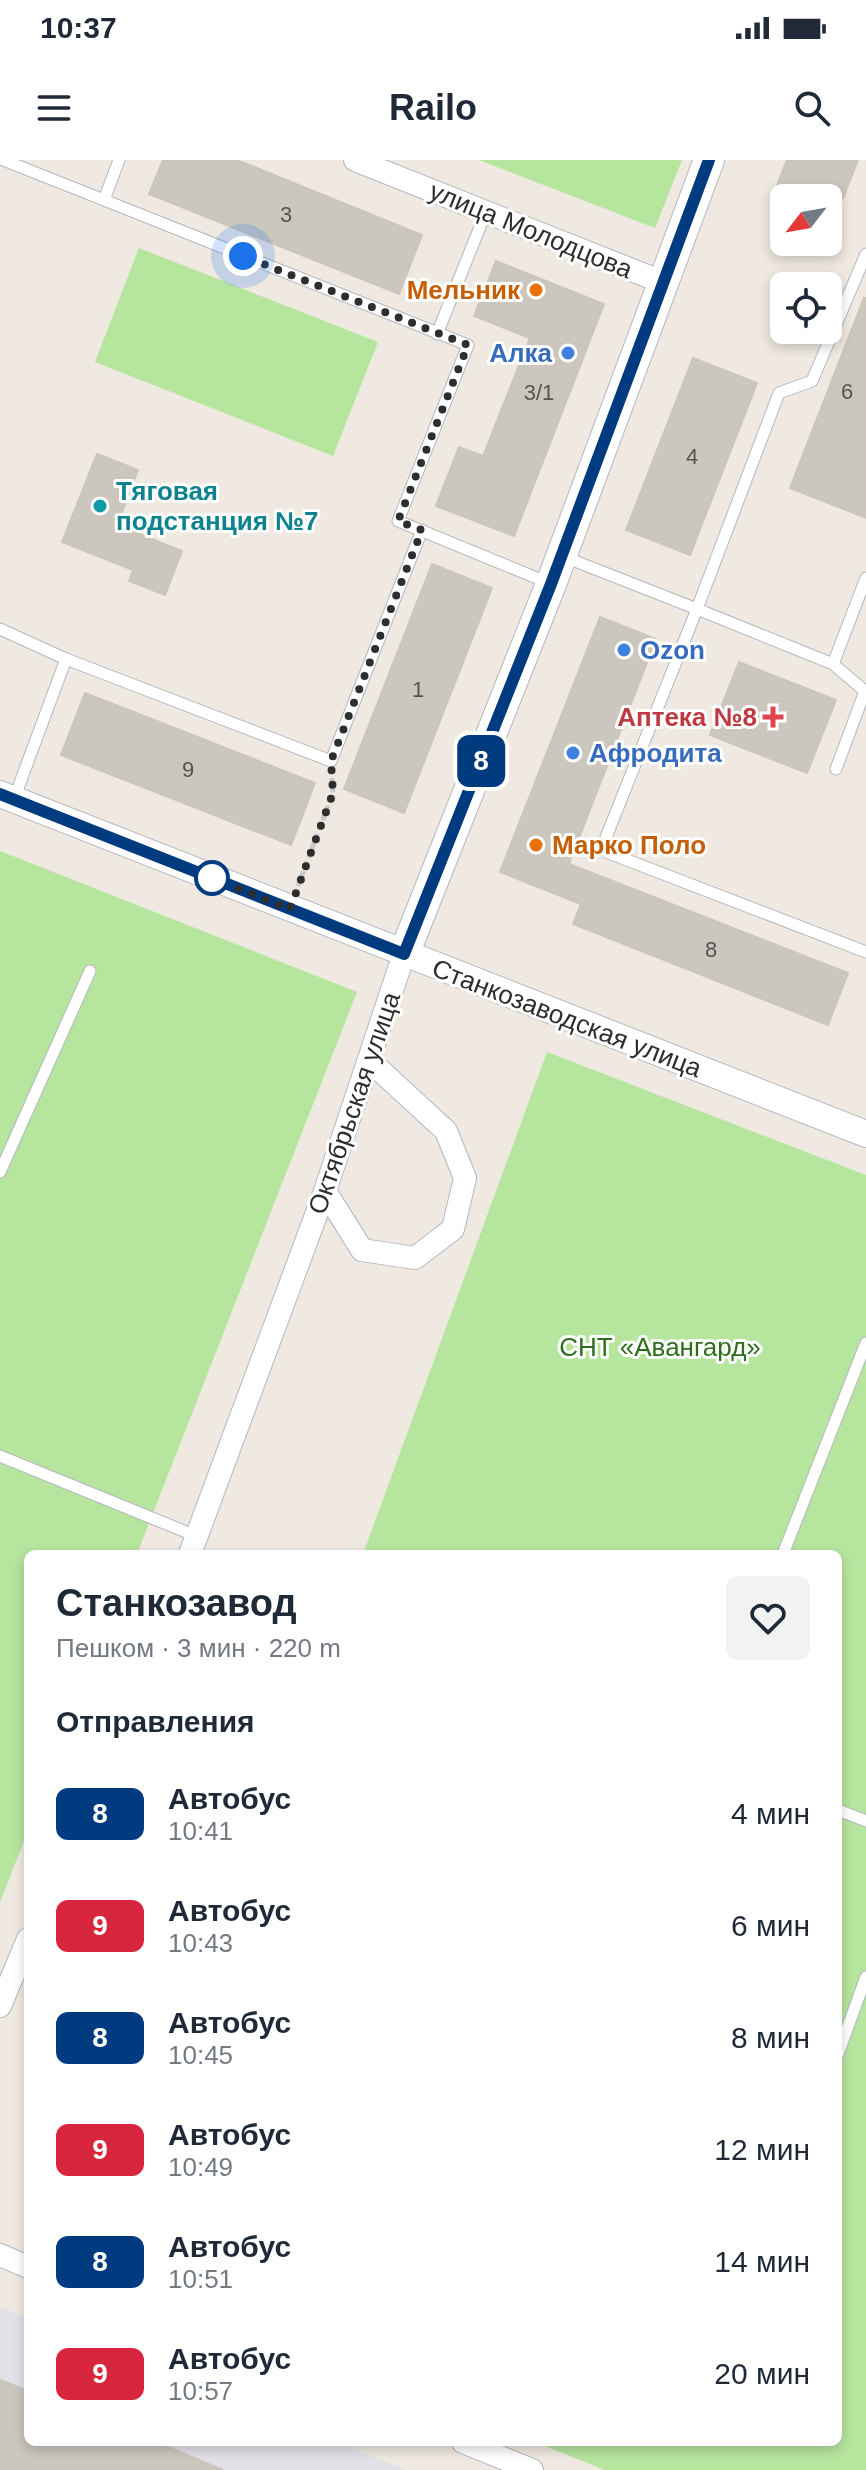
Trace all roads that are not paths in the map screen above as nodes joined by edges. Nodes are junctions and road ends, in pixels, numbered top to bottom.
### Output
1 (3, 160) edge
2 (119, 160) edge
3 (355, 160) edge
4 (709, 160) edge
5 (104, 200) junction
6 (486, 212) junction
7 (866, 254) edge
8 (662, 282) junction
9 (437, 334) junction
10 (422, 530) junction
11 (555, 570) junction
12 (866, 578) edge
13 (697, 609) junction
14 (0, 629) edge
15 (66, 659) junction
16 (833, 664) junction
17 (866, 692) edge
18 (836, 769) dead end
19 (7, 797) edge
20 (866, 952) edge
21 (404, 954) junction
22 (90, 971) dead end
23 (370, 1061) junction
24 (866, 1134) edge
25 (0, 1172) edge
26 (325, 1191) junction
27 (866, 1343) edge
28 (0, 1456) edge
29 (192, 1549) edge
30 (785, 1550) edge
31 (842, 1812) edge
32 (866, 1821) edge
33 (24, 1949) edge
34 (866, 1977) edge
35 (0, 2006) edge
36 (842, 2043) edge
37 (0, 2255) edge
38 (24, 2265) edge
39 (473, 2446) edge
40 (532, 2470) edge

1 - 5 lane
2 - 5 lane
3 - 6 street, улица Молодцова
4 - 8 main road, Октябрьская улица
5 - 9 lane
6 - 8 street, улица Молодцова
6 - 9 lane
7 - 13 lane
8 - 11 main road, Октябрьская улица
9 - 10 lane
10 - 11 lane
10 - 15 lane
11 - 13 lane
11 - 21 main road, Октябрьская улица
12 - 16 lane
13 - 16 lane
13 - 20 lane
14 - 15 lane
15 - 19 lane
16 - 17 lane
17 - 18 lane
19 - 21 street, Станкозаводская улица
21 - 23 street, Октябрьская улица
21 - 24 street, Станкозаводская улица
22 - 25 lane
23 - 26 street, Октябрьская улица
23 - 26 street
26 - 29 street, Октябрьская улица
27 - 30 lane
28 - 29 lane
31 - 32 lane
33 - 35 street
34 - 36 lane
37 - 38 street
39 - 40 street

